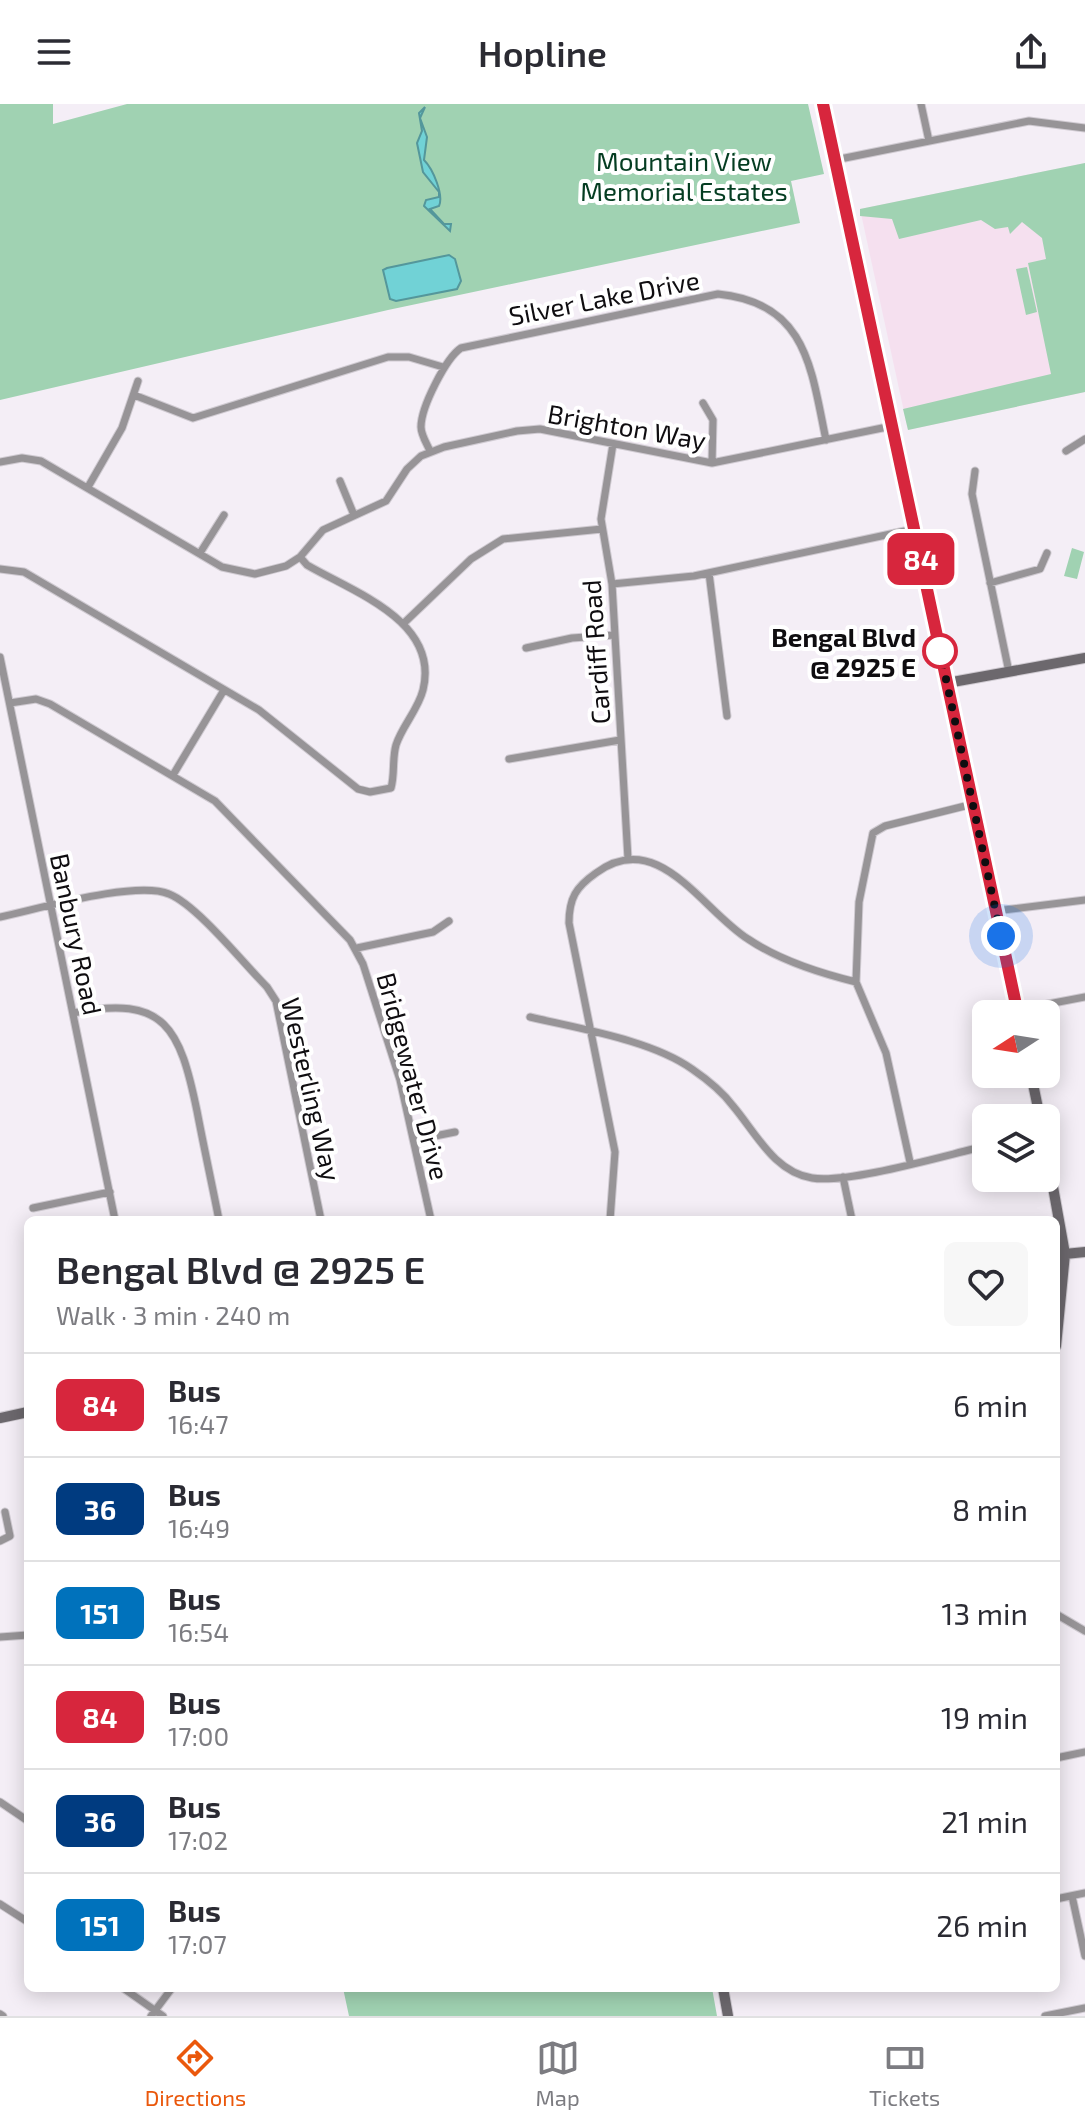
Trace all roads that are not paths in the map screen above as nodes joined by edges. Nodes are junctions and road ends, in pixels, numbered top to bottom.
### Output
1 (823, 104) edge
2 (921, 104) edge
3 (1085, 128) edge
4 (929, 141) junction
5 (835, 160) junction
6 (443, 367) junction
7 (138, 381) dead end
8 (134, 395) junction
9 (703, 403) dead end
10 (892, 426) junction
11 (1085, 439) edge
12 (826, 440) junction
13 (613, 444) junction
14 (430, 451) junction
15 (1066, 451) dead end
16 (0, 462) edge
17 (712, 463) junction
18 (975, 471) dead end
19 (340, 481) dead end
20 (88, 487) junction
21 (224, 515) dead end
22 (354, 515) junction
23 (602, 529) junction
24 (914, 529) junction
25 (200, 553) junction
26 (1047, 553) dead end
27 (300, 557) junction
28 (0, 569) edge
29 (709, 573) junction
30 (990, 583) junction
31 (612, 584) junction
32 (404, 623) junction
33 (615, 635) junction
34 (526, 648) dead end
35 (0, 657) edge
36 (1085, 658) edge
37 (1009, 672) junction
38 (947, 683) junction
39 (224, 690) junction
40 (10, 703) junction
41 (727, 716) dead end
42 (620, 740) junction
43 (509, 759) dead end
44 (173, 775) junction
45 (973, 804) junction
46 (628, 859) junction
47 (1085, 900) edge
48 (51, 907) junction
49 (995, 911) junction
50 (0, 917) edge
51 (449, 921) dead end
52 (357, 948) junction
53 (856, 982) junction
54 (1085, 997) edge
55 (1015, 1000) edge
56 (1060, 1003) edge
57 (73, 1013) junction
58 (530, 1017) dead end
59 (591, 1033) junction
60 (455, 1132) dead end
61 (415, 1140) junction
62 (972, 1149) edge
63 (910, 1162) junction
64 (843, 1177) junction
65 (110, 1192) junction
66 (1054, 1192) edge
67 (33, 1208) dead end
68 (114, 1216) edge
69 (218, 1216) edge
70 (320, 1216) edge
71 (430, 1216) edge
72 (610, 1216) edge
73 (851, 1216) edge
74 (1058, 1216) edge
75 (1060, 1226) edge
76 (1085, 1252) edge
77 (1065, 1254) junction
78 (1060, 1305) edge
79 (24, 1413) edge
80 (0, 1418) edge
81 (5, 1512) dead end
82 (0, 1541) edge
83 (1060, 1616) edge
84 (1085, 1631) edge
85 (24, 1635) edge
86 (0, 1637) edge
87 (1085, 1752) edge
88 (1060, 1757) edge
89 (0, 1802) edge
90 (24, 1818) edge
91 (1085, 1893) edge
92 (1072, 1896) junction
93 (1060, 1898) edge
94 (0, 1904) edge
95 (24, 1919) edge
96 (1085, 1956) edge
97 (128, 1992) edge
98 (169, 1992) edge
99 (724, 1992) edge
100 (1085, 2008) edge
101 (153, 2013) edge
102 (163, 2016) edge
103 (728, 2016) edge
104 (1045, 2016) edge

1 - 5 main road
2 - 4 street
3 - 4 street
4 - 5 street
5 - 10 main road
6 - 8 street
6 - 12 street, Silver Lake Drive
6 - 14 street
7 - 8 street
8 - 20 street
9 - 17 street
10 - 12 street, Brighton Way
10 - 24 main road
11 - 15 street
12 - 17 street, Brighton Way
13 - 14 street, Brighton Way
13 - 17 street, Brighton Way
13 - 23 street, Cardiff Road
14 - 22 street
16 - 20 street
18 - 30 street
19 - 22 street
20 - 25 street
21 - 25 street
22 - 27 street
23 - 31 street, Cardiff Road
23 - 32 street
24 - 29 street
24 - 38 main road
25 - 27 street
26 - 30 street
27 - 32 street
28 - 39 street
29 - 31 street
29 - 41 street
30 - 37 street
31 - 33 street, Cardiff Road
32 - 39 street
33 - 34 street
33 - 42 street, Cardiff Road
35 - 40 street, Banbury Road
36 - 37 main road
37 - 38 main road
38 - 45 main road
39 - 44 street
40 - 44 street, Bridgewater Drive
40 - 48 street, Banbury Road
42 - 43 street
42 - 46 street, Cardiff Road
44 - 52 street, Bridgewater Drive
45 - 49 main road
45 - 53 street
46 - 53 street
46 - 59 street
47 - 49 street
48 - 50 street, Westerling Way
48 - 57 street, Banbury Road
48 - 70 street, Westerling Way
49 - 55 main road
51 - 52 street
52 - 61 street, Bridgewater Drive
53 - 63 street
54 - 56 street
57 - 65 street, Banbury Road
57 - 69 street
58 - 59 street
59 - 64 street
59 - 72 street
60 - 61 street
61 - 71 street, Bridgewater Drive
62 - 63 street
63 - 64 street
64 - 73 street
65 - 67 street
65 - 68 street, Banbury Road
66 - 74 main road
75 - 77 main road
76 - 77 main road
77 - 78 main road
79 - 80 main road
81 - 82 street
83 - 84 street
85 - 86 street
87 - 88 street
89 - 90 street
91 - 92 street
92 - 93 street
92 - 96 street
94 - 95 street
97 - 101 street
98 - 101 street
99 - 103 main road
100 - 104 street
101 - 102 street

